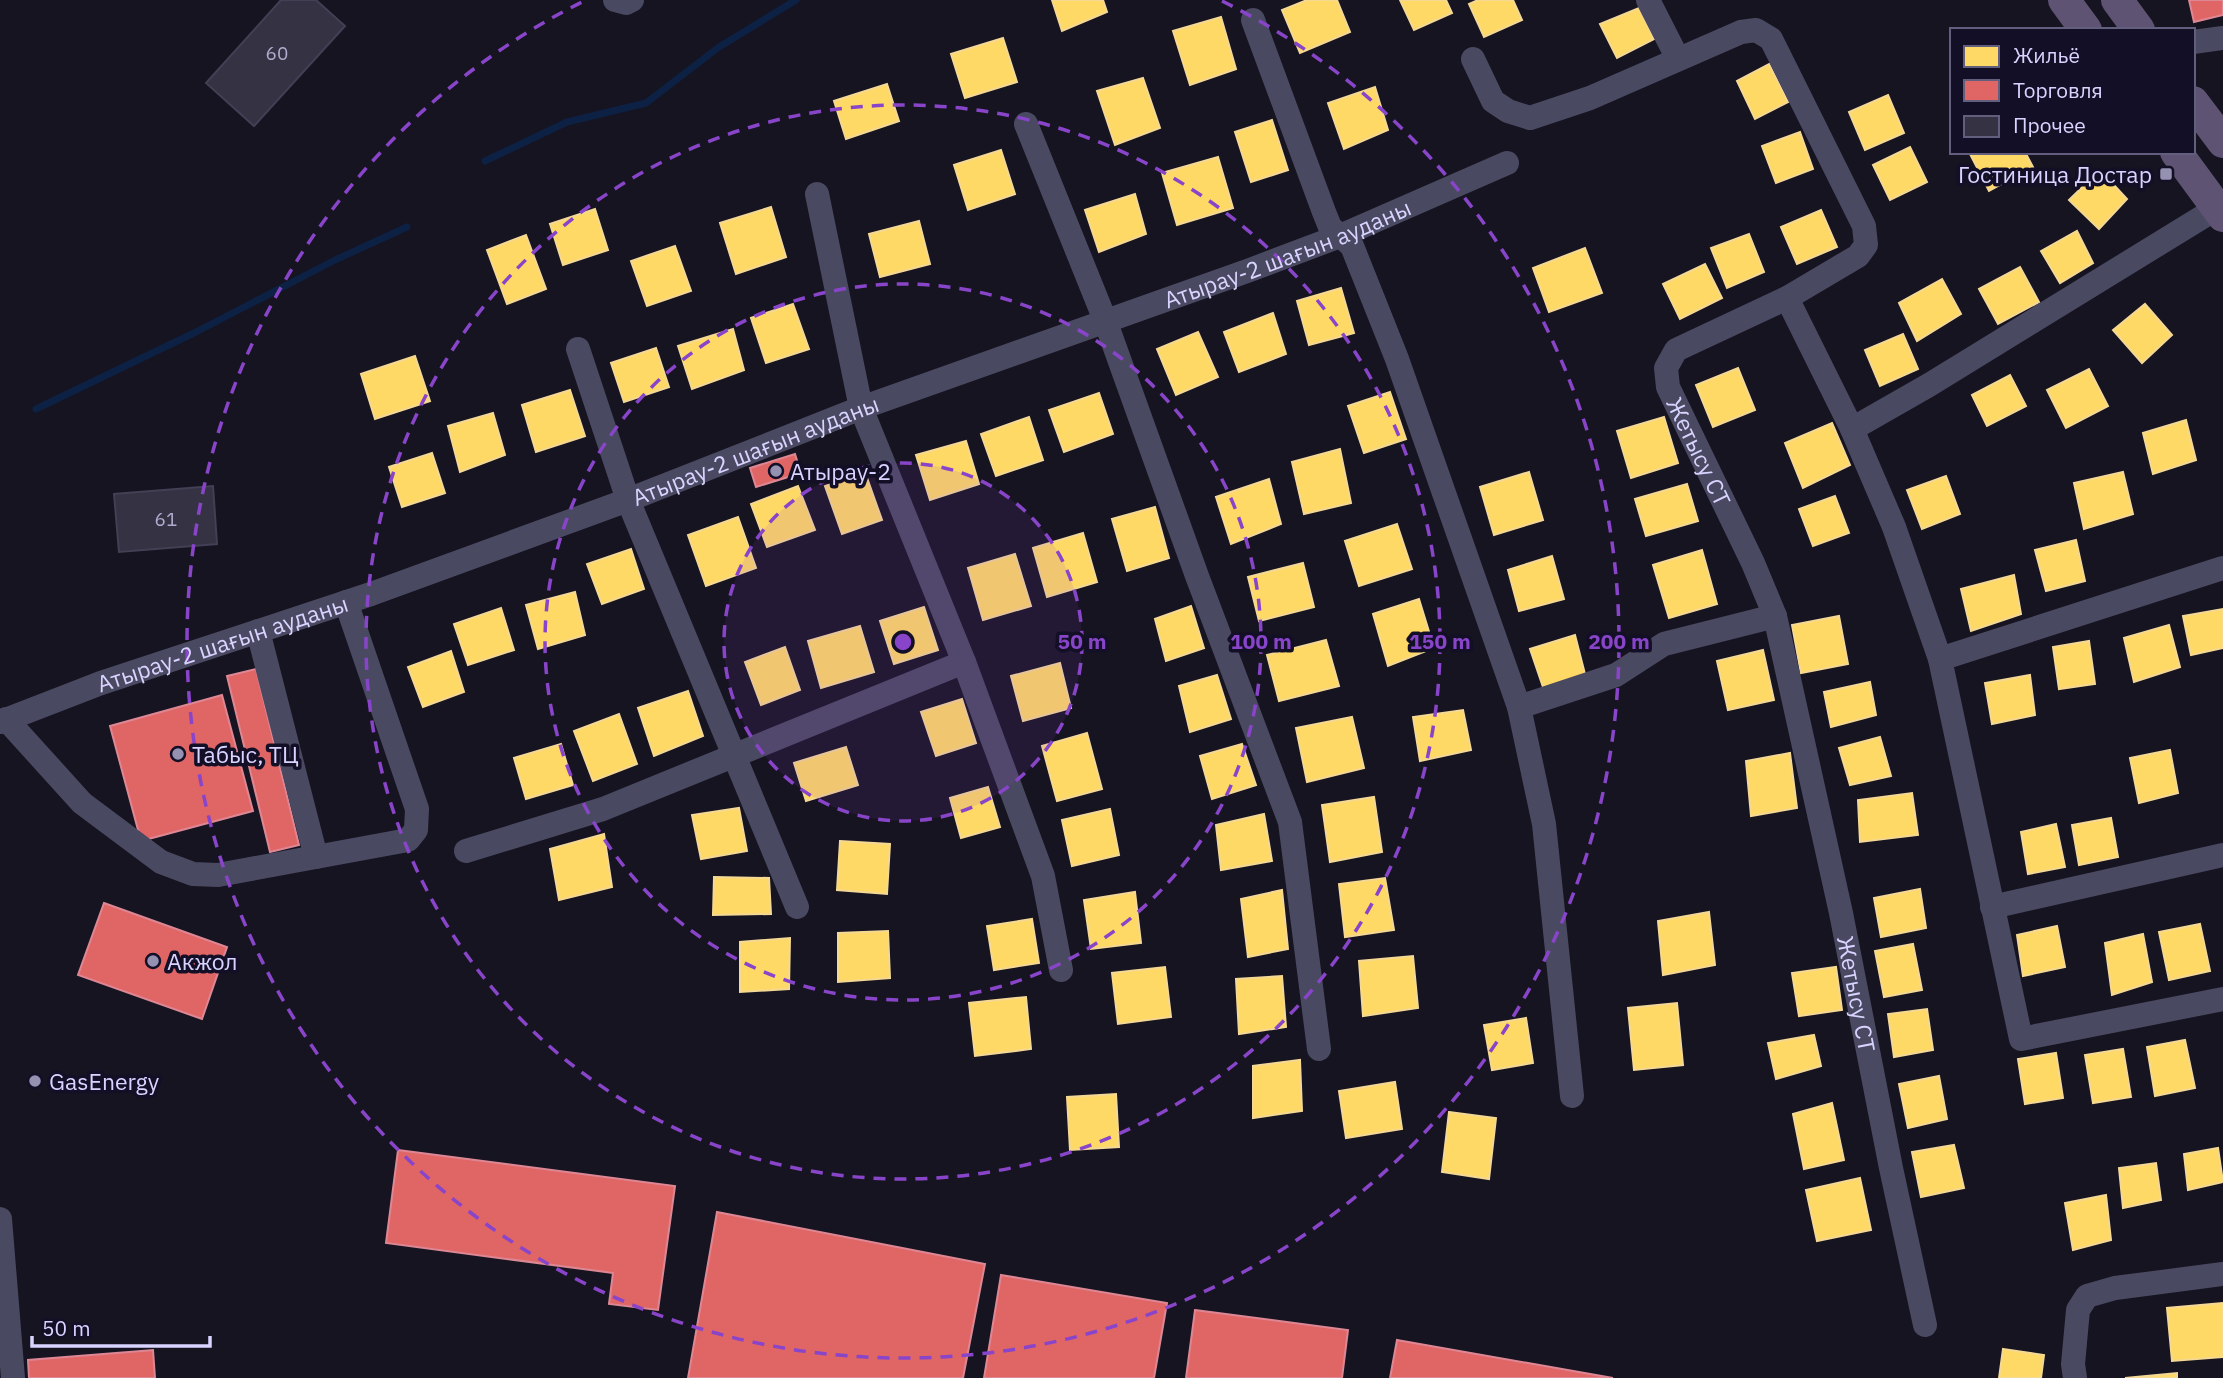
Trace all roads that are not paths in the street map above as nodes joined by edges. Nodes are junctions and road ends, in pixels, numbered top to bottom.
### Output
1 (615, 0) edge
2 (632, 0) edge
3 (1648, 0) edge
4 (2064, 0) edge
5 (2117, 0) edge
6 (1253, 20) dead end
7 (2085, 28) edge
8 (2138, 28) edge
9 (2223, 38) edge
10 (2195, 42) edge
11 (1473, 59) dead end
12 (1678, 59) junction
13 (2195, 105) edge
14 (1026, 124) dead end
15 (2223, 142) edge
16 (2177, 154) edge
17 (1507, 163) dead end
18 (817, 194) dead end
19 (2220, 212) edge
20 (1340, 236) junction
21 (1787, 298) junction
22 (1105, 320) junction
23 (578, 349) dead end
24 (861, 408) junction
25 (1852, 429) junction
26 (628, 500) junction
27 (2223, 568) edge
28 (346, 602) junction
29 (1774, 615) junction
30 (258, 631) junction
31 (1940, 659) junction
32 (964, 662) junction
33 (1519, 707) junction
34 (3, 720) edge
35 (736, 755) junction
36 (466, 851) dead end
37 (2223, 855) edge
38 (316, 857) junction
39 (797, 907) dead end
40 (1992, 907) junction
41 (1061, 970) dead end
42 (2223, 999) edge
43 (1319, 1049) dead end
44 (1572, 1096) dead end
45 (0, 1219) edge
46 (2223, 1274) edge
47 (1925, 1325) dead end
48 (13, 1378) edge
49 (2075, 1378) edge

1 - 2 street
3 - 12 street
4 - 7 main road
5 - 8 main road
6 - 20 street
9 - 10 street
11 - 12 street, Жетысу СТ
12 - 21 street, Жетысу СТ
13 - 15 main road
14 - 22 street
16 - 19 main road
17 - 20 street, Атырау-2 шағын ауданы
18 - 24 street
19 - 25 street
20 - 22 street, Атырау-2 шағын ауданы
20 - 33 street
21 - 25 street
21 - 29 street, Жетысу СТ
22 - 24 street, Атырау-2 шағын ауданы
22 - 43 street
23 - 26 street
24 - 26 street, Атырау-2 шағын ауданы
24 - 32 street
25 - 31 street
26 - 28 street, Атырау-2 шағын ауданы
26 - 35 street
27 - 31 street
28 - 30 street, Атырау-2 шағын ауданы
28 - 38 street
29 - 33 street
29 - 47 street, Жетысу СТ
30 - 34 street, Атырау-2 шағын ауданы
30 - 38 street
31 - 40 street
32 - 35 street
32 - 41 street
33 - 44 street
34 - 38 street
35 - 36 street
35 - 39 street
37 - 40 street
40 - 42 street
45 - 48 street
46 - 49 street

